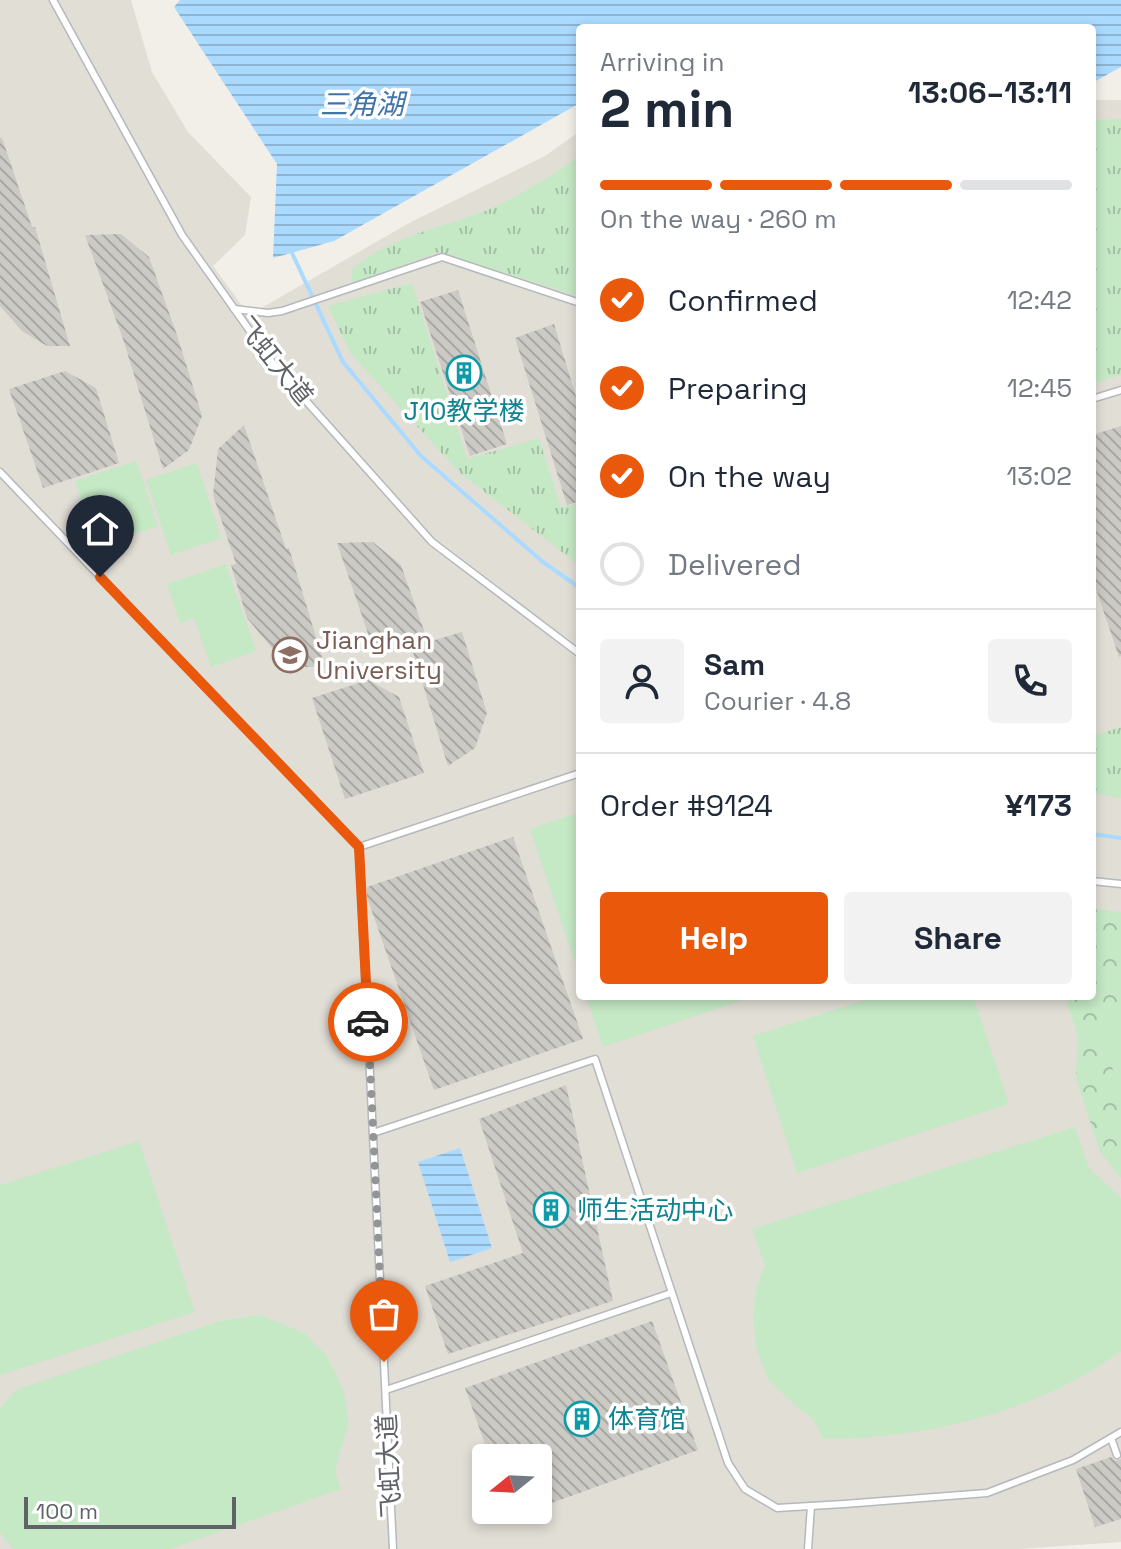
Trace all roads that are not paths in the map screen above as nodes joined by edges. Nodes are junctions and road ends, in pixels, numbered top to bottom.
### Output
1 (53, 0) edge
2 (576, 302) edge
3 (234, 309) junction
4 (1121, 390) edge
5 (1096, 398) edge
6 (0, 472) edge
7 (576, 651) edge
8 (576, 774) edge
9 (359, 847) junction
10 (1096, 881) edge
11 (1121, 884) edge
12 (373, 1133) junction
13 (671, 1293) junction
14 (386, 1390) junction
15 (1121, 1432) edge
16 (1111, 1438) junction
17 (1117, 1455) dead end
18 (811, 1506) junction
19 (393, 1549) edge
20 (808, 1549) edge

1 - 3 lane, 飞虹大道
2 - 3 lane
3 - 7 lane, 飞虹大道
4 - 5 lane
6 - 9 lane
8 - 9 lane
9 - 12 lane, 飞虹大道
10 - 11 lane
12 - 13 lane
12 - 14 lane, 飞虹大道
13 - 14 lane
13 - 18 lane
14 - 19 lane, 飞虹大道
15 - 16 lane
16 - 17 lane
16 - 18 lane
18 - 20 lane

